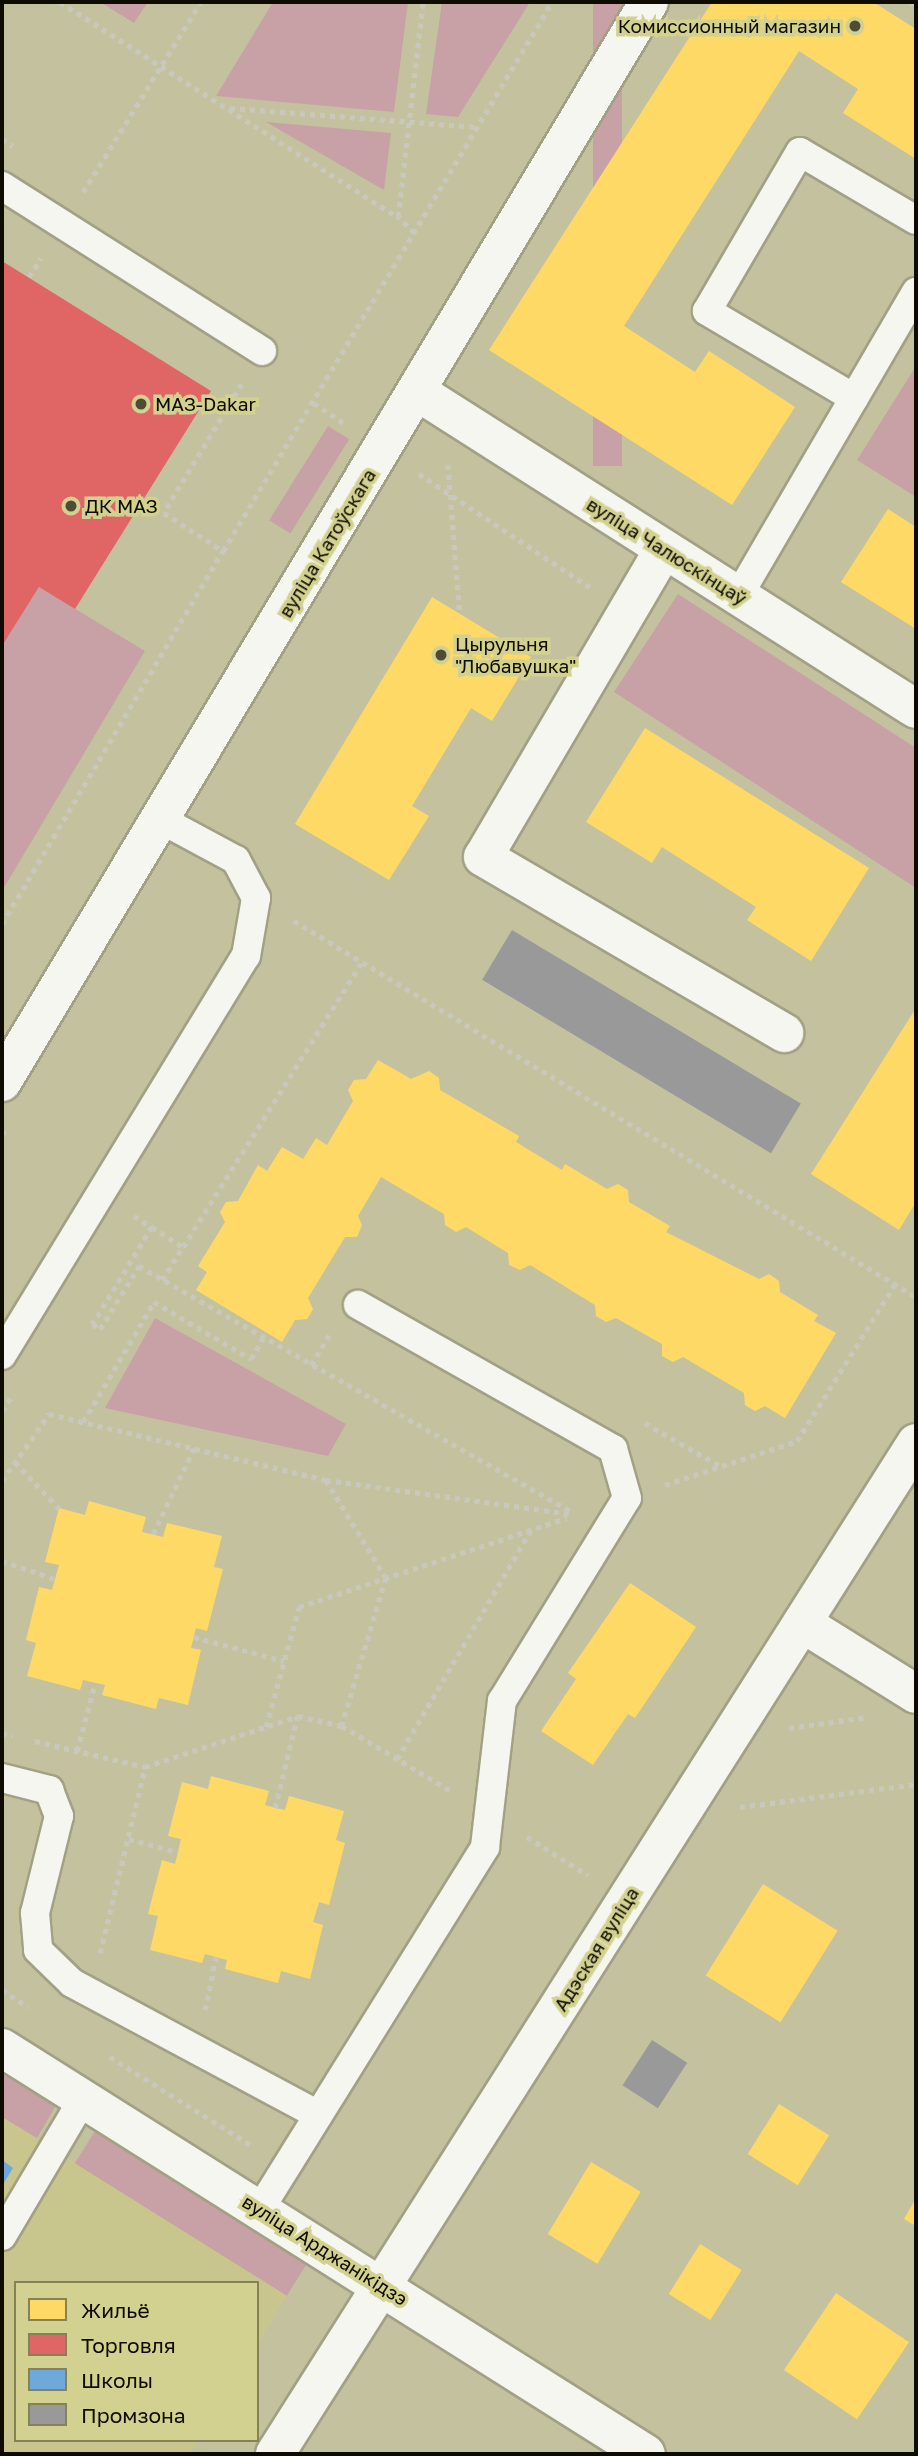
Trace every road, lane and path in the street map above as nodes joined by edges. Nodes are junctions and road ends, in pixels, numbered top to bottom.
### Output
1 (60, 2) edge
2 (201, 2) edge
3 (423, 2) edge
4 (552, 2) edge
5 (649, 2) edge
6 (910, 2) edge
7 (916, 6) edge
8 (161, 66) junction
9 (228, 108) junction
10 (409, 122) junction
11 (477, 127) junction
12 (117, 138) dead end
13 (2, 186) edge
14 (398, 217) junction
15 (916, 220) edge
16 (414, 233) junction
17 (45, 252) dead end
18 (29, 277) dead end
19 (916, 292) edge
20 (262, 351) dead end
21 (854, 398) junction
22 (428, 399) junction
23 (314, 403) junction
24 (384, 449) junction
25 (197, 458) dead end
26 (452, 494) junction
27 (664, 549) junction
28 (223, 551) junction
29 (743, 588) dead end
30 (627, 612) junction
31 (460, 614) dead end
32 (916, 709) edge
33 (160, 819) junction
34 (256, 898) junction
35 (2, 923) edge
36 (362, 962) junction
37 (784, 1033) dead end
38 (2, 1082) edge
39 (124, 1211) dead end
40 (152, 1227) junction
41 (183, 1247) junction
42 (162, 1280) junction
43 (916, 1297) edge
44 (358, 1305) dead end
45 (263, 1338) junction
46 (2, 1355) edge
47 (83, 1422) junction
48 (916, 1443) edge
49 (194, 1448) junction
50 (15, 1462) junction
51 (2, 1480) edge
52 (326, 1480) junction
53 (59, 1508) dead end
54 (532, 1530) dead end
55 (153, 1534) dead end
56 (2, 1561) edge
57 (55, 1579) dead end
58 (802, 1623) junction
59 (194, 1637) dead end
60 (284, 1661) dead end
61 (95, 1683) dead end
62 (916, 1694) edge
63 (298, 1716) junction
64 (870, 1717) dead end
65 (342, 1726) junction
66 (2, 1733) edge
67 (731, 1736) junction
68 (77, 1751) junction
69 (397, 1759) junction
70 (145, 1767) junction
71 (2, 1778) edge
72 (916, 1784) edge
73 (275, 1808) dead end
74 (489, 1813) junction
75 (681, 1814) junction
76 (129, 1839) junction
77 (177, 1852) dead end
78 (627, 1900) junction
79 (216, 1956) dead end
80 (111, 1961) dead end
81 (192, 2008) dead end
82 (2, 2048) edge
83 (83, 2099) junction
84 (318, 2115) junction
85 (260, 2209) junction
86 (2, 2236) edge
87 (382, 2286) junction
88 (275, 2454) edge
89 (646, 2454) edge

1 - 8 path
2 - 8 path
3 - 10 path
4 - 11 path
5 - 22 street, вуліца Катоўскага
6 - 7 path
8 - 9 path
8 - 12 path
9 - 10 path
9 - 14 path
10 - 11 path
10 - 14 path
11 - 16 path
13 - 20 lane
14 - 16 path
15 - 21 lane
16 - 23 path
17 - 18 path
19 - 21 lane
21 - 29 lane
22 - 24 street, вуліца Катоўскага
22 - 26 path
22 - 27 street, вуліца Чалюскінцаў
23 - 24 path
23 - 28 path
24 - 26 path
24 - 33 street, вуліца Катоўскага
25 - 28 path
26 - 30 path
26 - 31 path
27 - 30 street
27 - 32 street, вуліца Чалюскінцаў
28 - 35 path
30 - 37 street
33 - 34 lane
33 - 38 street, вуліца Катоўскага
34 - 36 path
34 - 46 lane
36 - 41 path
36 - 43 path
39 - 40 path
40 - 41 path
40 - 42 path
41 - 42 path
42 - 45 path
44 - 74 lane
45 - 47 path
45 - 52 path
47 - 49 path
47 - 50 path
48 - 58 street, Адэская вуліца
49 - 52 path
49 - 55 path
50 - 51 path
50 - 53 path
52 - 65 path
54 - 69 path
56 - 57 path
58 - 62 street
58 - 67 street, Адэская вуліца
59 - 60 path
61 - 68 path
63 - 65 path
63 - 70 path
63 - 73 path
64 - 67 path
65 - 69 path
66 - 68 path
67 - 75 street, Адэская вуліца
68 - 70 path
69 - 74 path
70 - 76 path
71 - 84 lane
72 - 75 path
74 - 78 path
74 - 84 lane
75 - 78 street, Адэская вуліца
76 - 77 path
76 - 80 path
78 - 87 street, Адэская вуліца
79 - 81 path
82 - 83 street, вуліца Арджанікідзэ
83 - 85 street, вуліца Арджанікідзэ
83 - 86 lane
84 - 85 lane
85 - 87 street, вуліца Арджанікідзэ
87 - 88 street, Адэская вуліца
87 - 89 street, вуліца Арджанікідзэ

